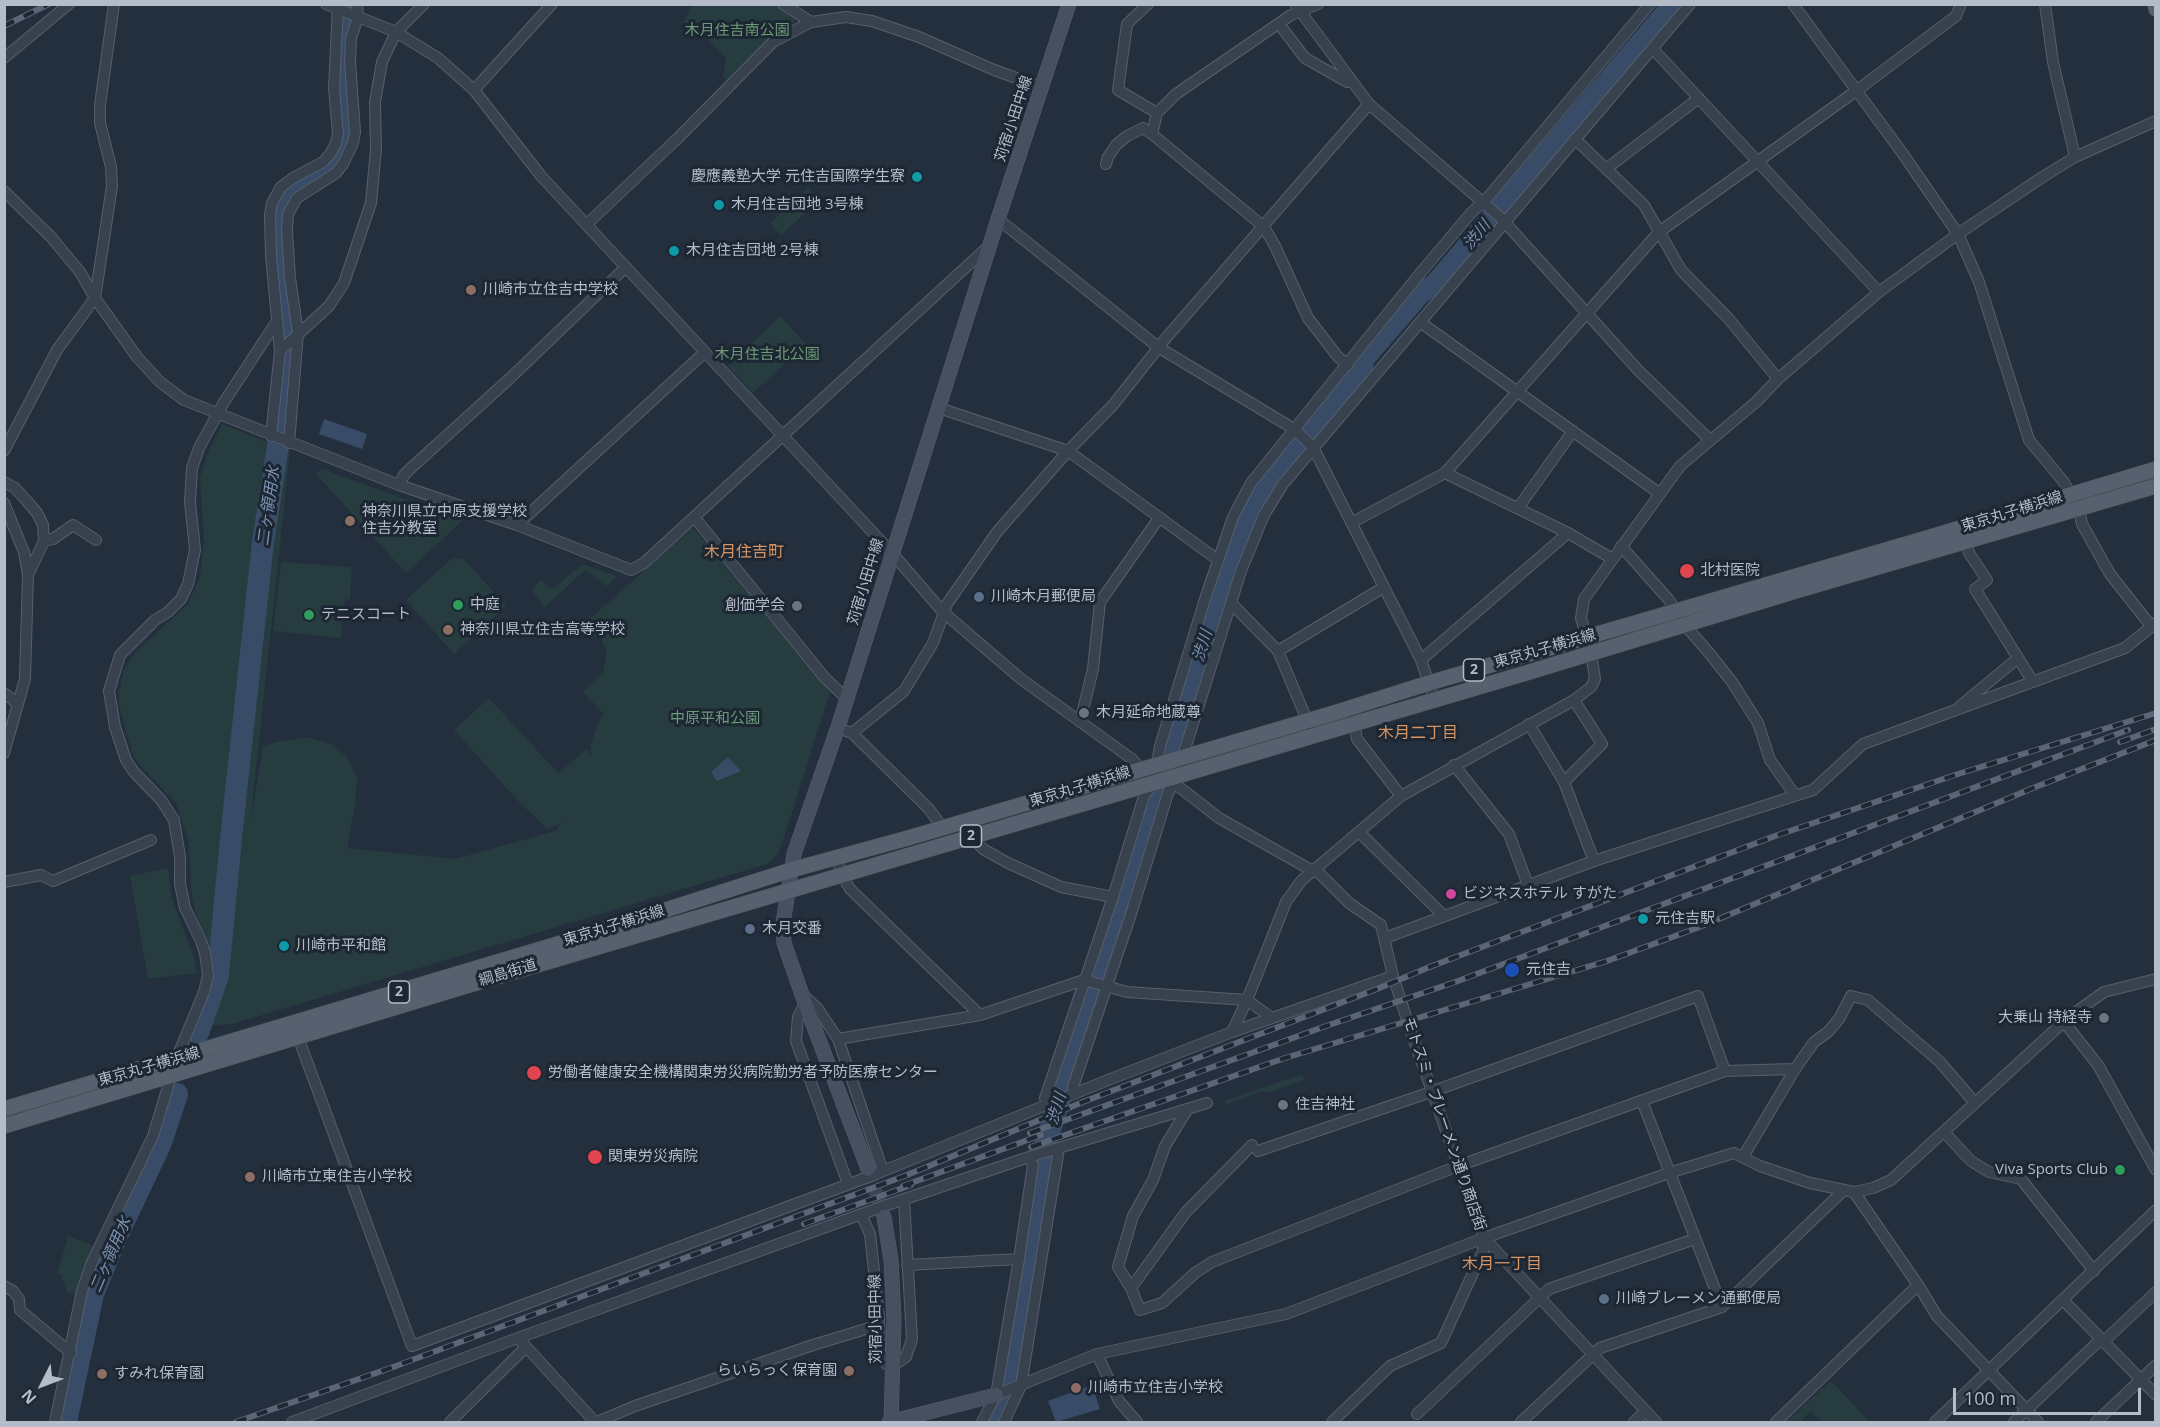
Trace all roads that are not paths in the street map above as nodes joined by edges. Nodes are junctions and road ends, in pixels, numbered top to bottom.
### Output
1 (69, 4) edge
2 (114, 4) edge
3 (357, 4) edge
4 (424, 4) edge
5 (552, 4) edge
6 (783, 4) edge
7 (1069, 4) edge
8 (1148, 4) edge
9 (1318, 4) edge
10 (1650, 4) edge
11 (1690, 4) edge
12 (1793, 4) edge
13 (1951, 4) edge
14 (1961, 4) edge
15 (2044, 4) edge
16 (334, 6) edge
17 (1298, 9) edge
18 (1956, 16) junction
19 (358, 17) junction
20 (811, 22) junction
21 (1279, 24) junction
22 (396, 32) junction
23 (1653, 49) junction
24 (4, 58) edge
25 (1352, 81) junction
26 (1042, 86) junction
27 (474, 90) junction
28 (1856, 91) junction
29 (1699, 98) junction
30 (1369, 104) junction
31 (1157, 113) junction
32 (2156, 121) edge
33 (1152, 134) junction
34 (1575, 139) junction
35 (2075, 158) junction
36 (1757, 161) junction
37 (1106, 164) dead end
38 (1606, 169) junction
39 (4, 191) edge
40 (1485, 204) junction
41 (998, 219) junction
42 (1503, 220) junction
43 (587, 224) junction
44 (1264, 227) junction
45 (1659, 232) junction
46 (1958, 234) junction
47 (992, 243) junction
48 (626, 267) junction
49 (1879, 292) junction
50 (95, 298) junction
51 (1587, 315) junction
52 (277, 321) junction
53 (1420, 322) junction
54 (298, 333) junction
55 (1158, 347) junction
56 (280, 351) junction
57 (705, 352) junction
58 (1348, 365) junction
59 (1778, 379) junction
60 (1516, 392) junction
61 (939, 408) junction
62 (218, 414) junction
63 (1294, 429) junction
64 (1573, 431) junction
65 (782, 435) junction
66 (272, 436) junction
67 (1710, 440) junction
68 (288, 442) junction
69 (1313, 447) junction
70 (4, 451) edge
71 (1068, 451) junction
72 (2156, 469) edge
73 (1445, 473) junction
74 (4, 482) edge
75 (399, 485) junction
76 (2156, 486) edge
77 (1659, 493) junction
78 (2070, 494) junction
79 (4, 503) edge
80 (1518, 508) junction
81 (2079, 509) junction
82 (694, 517) junction
83 (1159, 518) junction
84 (1351, 523) junction
85 (517, 525) junction
86 (1568, 533) junction
87 (96, 540) dead end
88 (1966, 541) junction
89 (44, 542) junction
90 (1621, 546) junction
91 (892, 553) junction
92 (1611, 558) junction
93 (1218, 560) junction
94 (28, 575) junction
95 (1384, 587) junction
96 (1232, 604) junction
97 (943, 612) junction
98 (1680, 618) junction
99 (2153, 624) edge
100 (1588, 644) junction
101 (1278, 651) junction
102 (2018, 658) junction
103 (1421, 660) junction
104 (2032, 682) junction
105 (1429, 683) junction
106 (4, 693) edge
107 (846, 699) junction
108 (1434, 699) junction
109 (1574, 700) junction
110 (18, 705) junction
111 (1350, 708) junction
112 (1953, 712) junction
113 (1308, 720) junction
114 (1080, 722) junction
115 (1354, 723) junction
116 (1529, 724) junction
117 (838, 727) junction
118 (852, 733) junction
119 (1314, 735) junction
120 (4, 753) edge
121 (1183, 756) junction
122 (1157, 764) junction
123 (1454, 765) junction
124 (1141, 769) junction
125 (1176, 780) junction
126 (1154, 782) junction
127 (1564, 782) junction
128 (1795, 795) junction
129 (1401, 796) junction
130 (967, 820) junction
131 (942, 827) junction
132 (1359, 832) junction
133 (971, 836) junction
134 (152, 840) dead end
135 (837, 858) junction
136 (1594, 861) junction
137 (791, 870) junction
138 (1316, 870) junction
139 (842, 875) junction
140 (4, 882) edge
141 (1528, 885) junction
142 (788, 890) junction
143 (1113, 897) junction
144 (1444, 916) junction
145 (1385, 938) junction
146 (1393, 976) junction
147 (2156, 979) edge
148 (1084, 980) junction
149 (1106, 987) junction
150 (803, 998) junction
151 (1247, 1000) junction
152 (980, 1015) junction
153 (1272, 1018) junction
154 (2064, 1022) junction
155 (1232, 1032) junction
156 (298, 1037) junction
157 (838, 1039) junction
158 (177, 1057) junction
159 (1795, 1069) junction
160 (1725, 1071) junction
161 (171, 1075) junction
162 (1431, 1092) junction
163 (1074, 1094) junction
164 (1642, 1101) junction
165 (1207, 1103) dead end
166 (1975, 1103) junction
167 (1047, 1105) junction
168 (4, 1109) edge
169 (1186, 1110) junction
170 (4, 1126) edge
171 (1944, 1132) junction
172 (1056, 1149) junction
173 (1029, 1157) junction
174 (1743, 1157) junction
175 (1458, 1166) junction
176 (868, 1169) tunnel mouth
177 (2156, 1170) edge
178 (883, 1171) junction
179 (1669, 1173) junction
180 (848, 1184) junction
181 (1849, 1191) junction
182 (904, 1199) junction
183 (2156, 1210) edge
184 (861, 1214) junction
185 (884, 1217) tunnel mouth
186 (1484, 1238) junction
187 (1695, 1239) junction
188 (1019, 1259) junction
189 (907, 1265) junction
190 (2094, 1271) junction
191 (1918, 1285) junction
192 (4, 1286) edge
193 (1131, 1288) junction
194 (2156, 1292) edge
195 (1538, 1298) junction
196 (2063, 1300) junction
197 (1722, 1307) junction
198 (879, 1325) junction
199 (518, 1338) junction
200 (2102, 1341) junction
201 (526, 1347) junction
202 (71, 1353) junction
203 (1097, 1354) junction
204 (1592, 1354) junction
205 (894, 1365) junction
206 (2156, 1365) edge
207 (1988, 1372) junction
208 (2140, 1380) junction
209 (1021, 1386) junction
210 (996, 1395) junction
211 (2156, 1395) edge
212 (2026, 1410) junction
213 (1646, 1411) junction
214 (1417, 1414) dead end
215 (55, 1422) edge
216 (292, 1422) edge
217 (450, 1422) edge
218 (596, 1422) edge
219 (891, 1422) edge
220 (982, 1422) edge
221 (1004, 1422) edge
222 (1137, 1422) edge
223 (1332, 1422) edge
224 (1521, 1422) edge
225 (1634, 1422) edge
226 (1656, 1422) edge
227 (1776, 1422) edge
228 (1935, 1422) edge
229 (2014, 1422) edge
230 (2038, 1422) edge
231 (2096, 1422) edge

1 - 24 street
2 - 50 street
3 - 19 street
4 - 22 street
5 - 27 street
6 - 20 street
7 - 26 street, 苅宿小田中線
8 - 31 street
9 - 17 street
10 - 40 street
11 - 23 street
12 - 28 street
13 - 18 street
14 - 18 street
15 - 35 street
16 - 19 street
16 - 52 street
17 - 21 street
17 - 25 street
18 - 28 street
19 - 22 street
19 - 54 street
20 - 26 street
20 - 43 street
21 - 25 street
21 - 31 street
22 - 27 street
22 - 54 street
23 - 29 street
23 - 34 street
25 - 30 street
26 - 41 street, 苅宿小田中線
27 - 43 street
28 - 36 street
28 - 46 street
29 - 36 street
29 - 38 street
30 - 40 street
30 - 44 street
31 - 33 street
32 - 35 street
33 - 37 street
33 - 44 street
34 - 38 street
34 - 42 street
35 - 46 street
36 - 45 street
36 - 49 street
38 - 45 street
39 - 50 street
40 - 42 street
40 - 58 street
41 - 47 street, 苅宿小田中線
41 - 55 street
42 - 51 street
42 - 53 street
43 - 48 street
44 - 55 street
44 - 58 street
45 - 51 street
45 - 59 street
46 - 49 street
46 - 78 street
47 - 61 street, 苅宿小田中線
47 - 65 street
48 - 57 street
48 - 75 street
49 - 59 street
50 - 62 street
50 - 70 street
51 - 60 street
51 - 67 street
52 - 56 street
52 - 62 street
53 - 60 street
53 - 69 street
54 - 56 street
54 - 68 street
55 - 63 street
55 - 71 street
56 - 66 street
57 - 65 street
57 - 85 street
58 - 63 street
59 - 67 street
60 - 64 street
60 - 73 street
61 - 71 street
61 - 91 street, 苅宿小田中線
62 - 66 street
62 - 158 street
63 - 69 street
63 - 93 street
64 - 77 street
64 - 80 street
65 - 82 street
65 - 91 street
66 - 68 street
67 - 77 street
68 - 75 street
69 - 84 street
69 - 96 street
71 - 83 street
71 - 97 street
72 - 78 main road, 東京丸子横浜線 / 2
73 - 80 street
73 - 84 street
74 - 89 street
75 - 85 street
76 - 81 main road, 東京丸子横浜線 / 2
77 - 90 street
78 - 81 street
78 - 98 main road, 東京丸子横浜線 / 2
79 - 94 street
80 - 86 street
81 - 88 main road, 東京丸子横浜線 / 2
81 - 99 street
82 - 85 street
82 - 107 street
83 - 93 street
83 - 114 street
84 - 95 street
86 - 92 street
86 - 103 street
87 - 89 street
88 - 98 main road, 東京丸子横浜線 / 2
88 - 102 street
89 - 94 street
90 - 92 street
90 - 98 street
91 - 97 street
91 - 107 street, 苅宿小田中線
92 - 100 street
93 - 122 street
94 - 110 street
95 - 101 street
95 - 103 street
96 - 101 street
96 - 121 street
97 - 114 street
97 - 118 street
98 - 100 main road, 東京丸子横浜線 / 2
98 - 128 street
99 - 104 street
100 - 105 main road, 東京丸子横浜線 / 2
100 - 108 main road, 東京丸子横浜線 / 2
100 - 109 street
101 - 113 street
102 - 104 street
102 - 112 street
103 - 105 street
104 - 112 street
105 - 108 street
105 - 111 main road, 東京丸子横浜線 / 2
106 - 110 street
107 - 117 street, 苅宿小田中線
108 - 115 main road, 東京丸子横浜線 / 2
109 - 116 street
109 - 127 street
110 - 120 street
111 - 113 main road, 東京丸子横浜線 / 2
111 - 115 street
112 - 128 street
113 - 119 street
113 - 121 main road, 東京丸子横浜線 / 2
114 - 124 street
115 - 119 main road, 東京丸子横浜線 / 2
115 - 129 street
116 - 123 street
116 - 127 street
117 - 118 street
117 - 137 street, 苅宿小田中線
118 - 131 street
119 - 125 main road, 東京丸子横浜線 / 2
121 - 122 main road, 東京丸子横浜線 / 2
121 - 125 street
122 - 124 main road, 東京丸子横浜線 / 2
122 - 126 street
123 - 129 street
123 - 141 street
124 - 126 street
124 - 130 main road, 東京丸子横浜線 / 2
125 - 126 main road, 東京丸子横浜線 / 2
125 - 138 street
125 - 149 street
126 - 133 main road, 東京丸子横浜線 / 2
126 - 143 street
127 - 136 street
128 - 136 street
129 - 132 street
130 - 131 main road, 東京丸子横浜線 / 2
130 - 133 street
131 - 135 main road, 東京丸子横浜線 / 2
132 - 138 street
132 - 144 street
133 - 139 main road, 東京丸子横浜線 / 2
133 - 143 street
134 - 140 street
135 - 137 main road, 東京丸子横浜線 / 2
135 - 139 street
136 - 141 street
137 - 142 street, 苅宿小田中線
137 - 158 main road, 東京丸子横浜線 / 2
138 - 145 street
138 - 151 street
139 - 142 main road, 東京丸子横浜線 / 2
139 - 152 street
141 - 144 street
142 - 150 street, 苅宿小田中線
142 - 156 main road, 綱島街道 / 2
143 - 148 street
144 - 145 street
145 - 146 street, モトスミ・ブレーメン通り商店街
146 - 153 street
146 - 162 street, モトスミ・ブレーメン通り商店街
147 - 154 street
148 - 149 street
148 - 152 street
148 - 167 street
149 - 151 street
149 - 163 street
150 - 157 street
150 - 176 street, 苅宿小田中線
150 - 180 street
151 - 153 street
151 - 155 street
152 - 157 street
153 - 155 street
154 - 166 street
154 - 177 street
155 - 163 street
156 - 161 main road, 東京丸子横浜線 / 2
156 - 180 street
157 - 178 street
158 - 161 street
158 - 168 main road, 東京丸子横浜線 / 2
159 - 160 street
159 - 166 street
159 - 174 street
160 - 162 street
160 - 164 street
161 - 170 main road, 東京丸子横浜線 / 2
161 - 202 street
162 - 175 street, モトスミ・ブレーメン通り商店街
162 - 193 street
163 - 167 street
164 - 175 street
164 - 179 street
165 - 169 street
166 - 171 street
167 - 178 street
169 - 172 street
169 - 193 street
171 - 181 street
171 - 190 street
172 - 173 street
172 - 209 street
173 - 182 street
173 - 188 street
174 - 179 street
174 - 181 street
175 - 186 street, モトスミ・ブレーメン通り商店街
175 - 193 street
178 - 180 street
179 - 186 street
179 - 187 street
181 - 191 street
181 - 197 street
182 - 184 street
182 - 189 street
183 - 190 street
184 - 198 street
184 - 199 street
185 - 205 street, 苅宿小田中線
186 - 195 street, モトスミ・ブレーメン通り商店街
186 - 203 street
186 - 223 street
187 - 195 street
187 - 197 street
188 - 189 street
188 - 210 street
189 - 205 street
190 - 196 street
191 - 207 street
191 - 227 street
192 - 202 street
194 - 200 street
195 - 204 street, モトスミ・ブレーメン通り商店街
195 - 214 street
196 - 200 street
196 - 207 street
197 - 204 street
198 - 205 street
198 - 218 street
199 - 201 street
199 - 216 street
200 - 208 street
200 - 212 street
201 - 217 street
201 - 218 street
202 - 215 street
203 - 209 street
203 - 222 street
204 - 213 street, モトスミ・ブレーメン通り商店街
204 - 224 street
205 - 219 street, 苅宿小田中線
206 - 208 street
207 - 212 street
207 - 228 street
208 - 211 street
208 - 231 street
209 - 210 street
209 - 221 street
210 - 219 street
210 - 220 street
212 - 229 street
212 - 230 street
213 - 225 street
213 - 226 street, モトスミ・ブレーメン通り商店街

